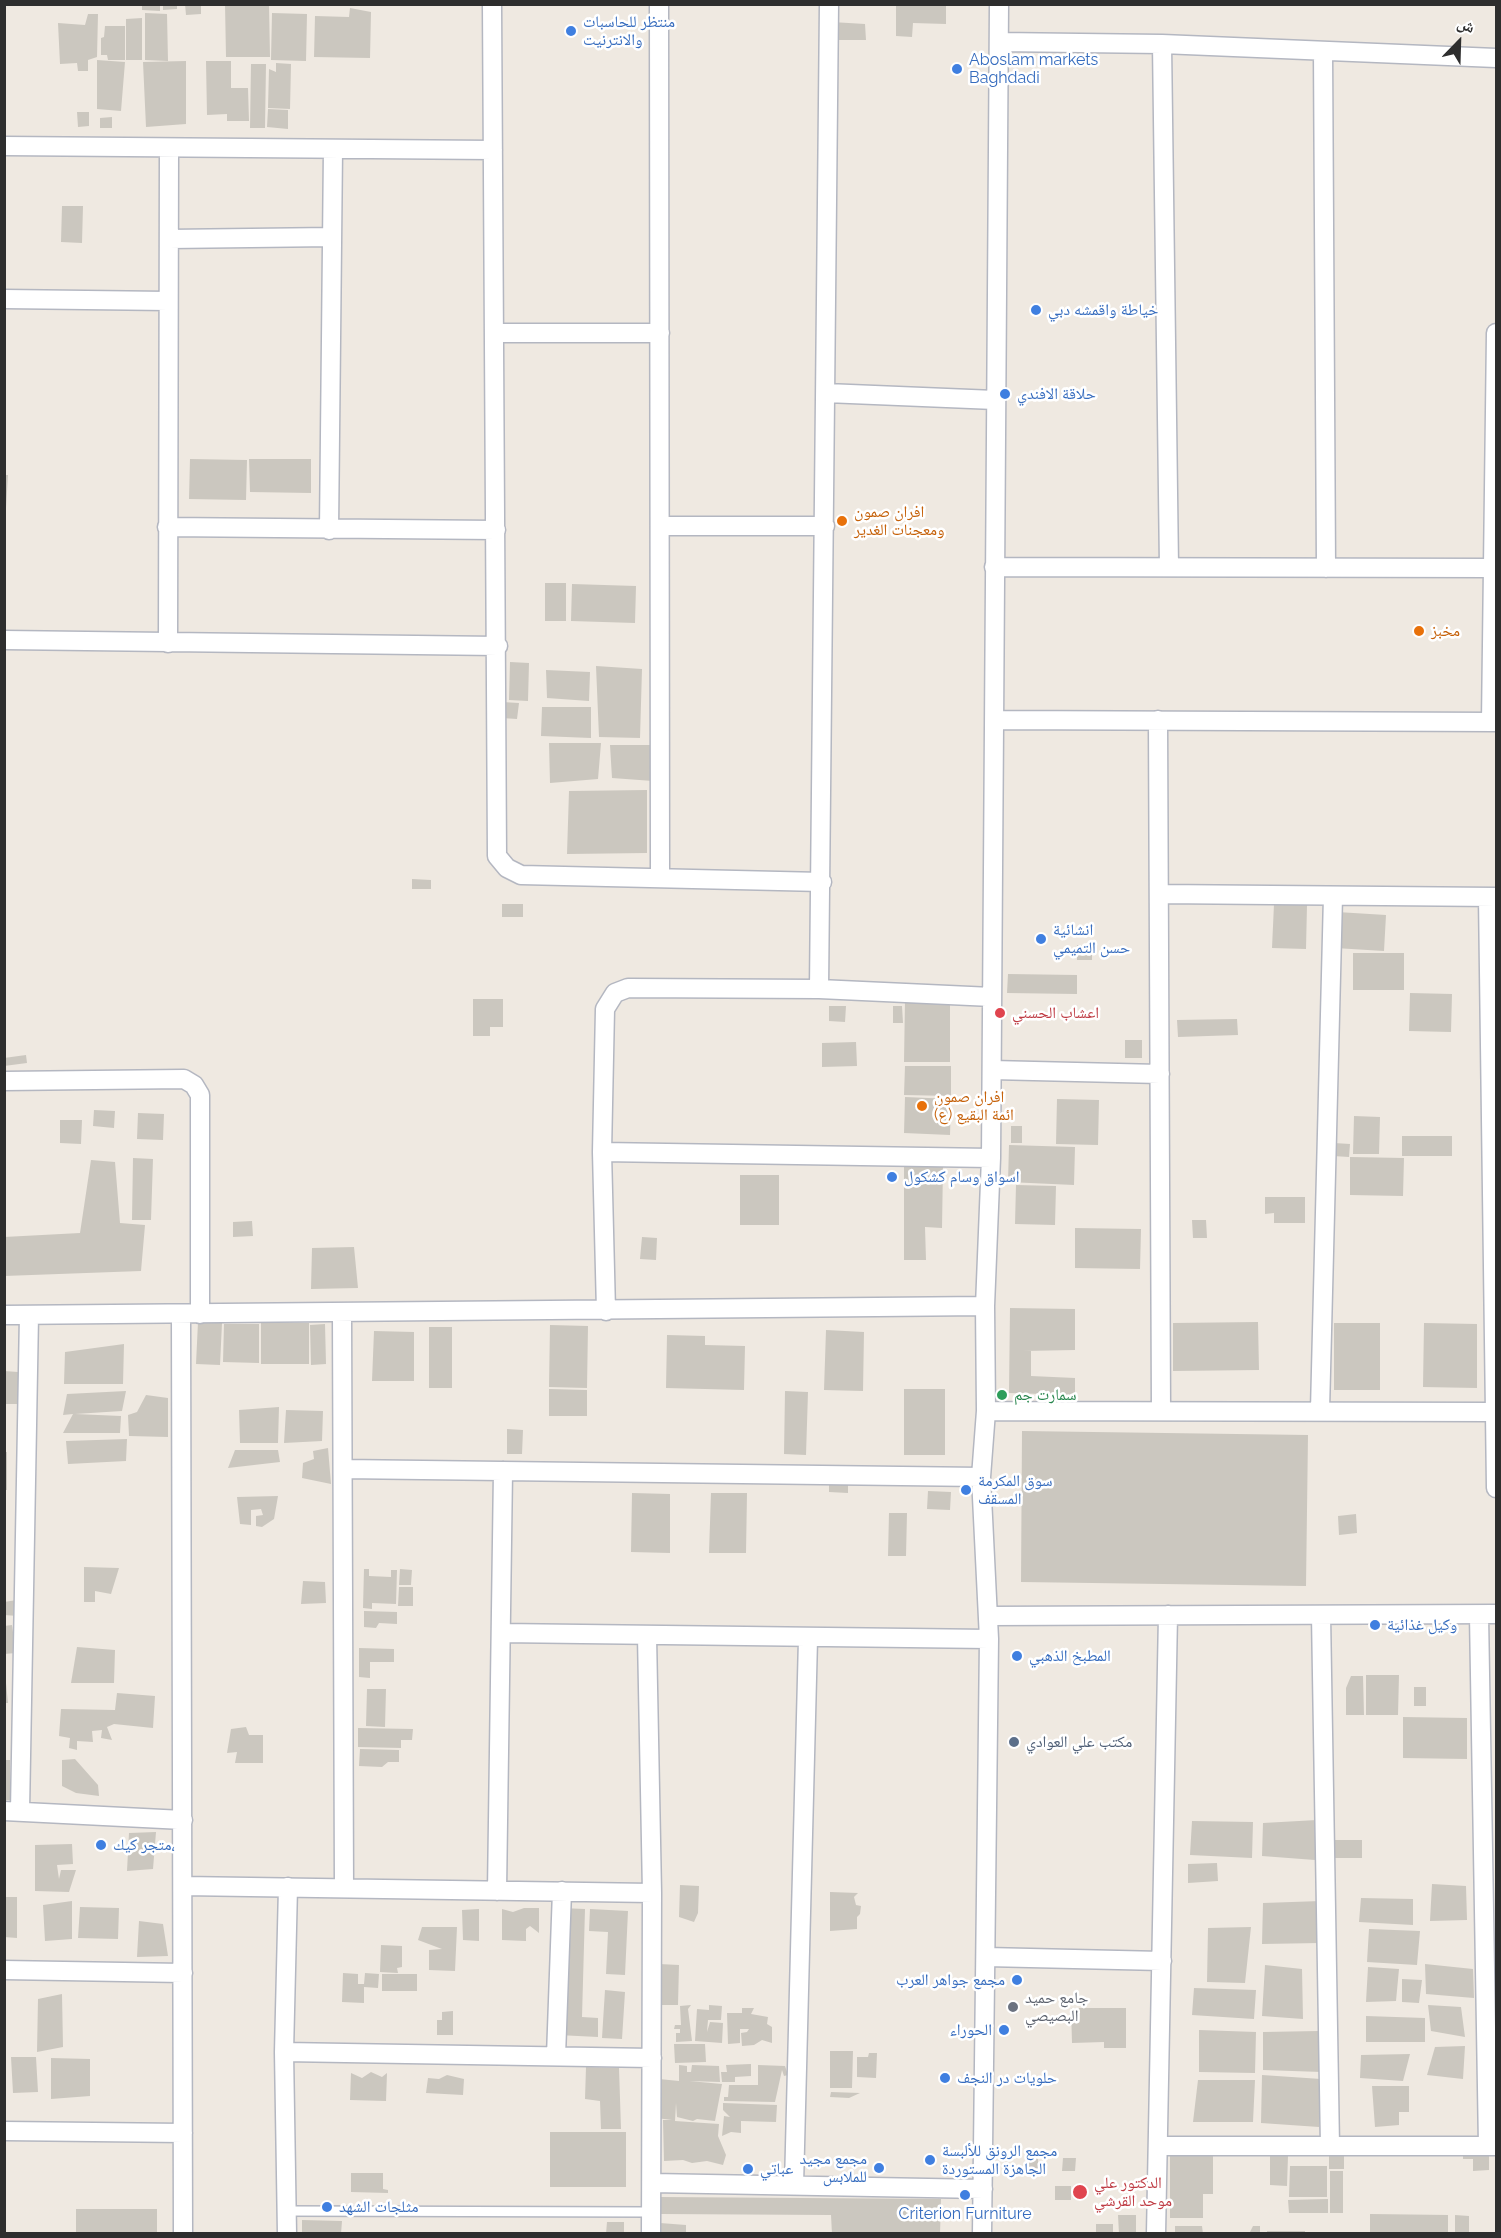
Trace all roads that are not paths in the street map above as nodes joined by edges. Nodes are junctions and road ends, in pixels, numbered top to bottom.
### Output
1 (492, 4) edge
2 (660, 4) edge
3 (829, 4) edge
4 (999, 4) edge
5 (999, 42) junction
6 (1162, 44) junction
7 (1323, 51) junction
8 (1497, 58) edge
9 (4, 146) edge
10 (169, 148) junction
11 (333, 149) junction
12 (493, 150) junction
13 (333, 237) junction
14 (169, 239) junction
15 (4, 299) edge
16 (168, 301) junction
17 (495, 333) junction
18 (660, 333) junction
19 (1497, 333) edge
20 (826, 393) junction
21 (995, 400) junction
22 (660, 526) junction
23 (825, 526) junction
24 (167, 527) junction
25 (329, 530) junction
26 (496, 531) junction
27 (994, 567) junction
28 (1169, 567) junction
29 (1326, 568) junction
30 (1493, 568) junction
31 (4, 640) edge
32 (168, 643) junction
33 (498, 646) junction
34 (994, 720) junction
35 (1158, 720) junction
36 (1494, 722) edge
37 (660, 877) junction
38 (822, 882) junction
39 (1160, 894) junction
40 (1334, 896) junction
41 (1492, 897) edge
42 (819, 989) junction
43 (992, 997) junction
44 (1493, 1049) edge
45 (992, 1070) junction
46 (1160, 1074) junction
47 (4, 1081) edge
48 (602, 1152) junction
49 (992, 1158) junction
50 (1495, 1226) edge
51 (984, 1306) junction
52 (606, 1311) junction
53 (342, 1313) junction
54 (181, 1314) junction
55 (200, 1314) junction
56 (4, 1315) edge
57 (29, 1315) junction
58 (1161, 1410) junction
59 (1320, 1410) junction
60 (986, 1411) junction
61 (1495, 1412) edge
62 (343, 1469) junction
63 (503, 1471) junction
64 (981, 1477) junction
65 (1497, 1488) edge
66 (1488, 1614) edge
67 (1168, 1615) junction
68 (1321, 1615) junction
69 (989, 1616) junction
70 (501, 1633) junction
71 (647, 1636) junction
72 (808, 1638) junction
73 (989, 1639) junction
74 (13, 1811) edge
75 (183, 1820) junction
76 (183, 1886) junction
77 (288, 1887) junction
78 (344, 1888) junction
79 (497, 1891) junction
80 (561, 1892) junction
81 (652, 1893) junction
82 (986, 1957) junction
83 (1162, 1961) junction
84 (4, 1970) edge
85 (183, 1973) junction
86 (284, 2052) junction
87 (556, 2056) junction
88 (652, 2058) junction
89 (4, 2131) edge
90 (183, 2133) junction
91 (1158, 2146) junction
92 (1330, 2146) junction
93 (1492, 2146) edge
94 (652, 2182) junction
95 (794, 2185) junction
96 (983, 2189) junction
97 (286, 2211) junction
98 (651, 2212) junction
99 (183, 2234) edge
100 (286, 2234) edge
101 (651, 2234) edge
102 (982, 2234) edge
103 (1156, 2234) edge

1 - 12 street
2 - 18 street
3 - 20 street
4 - 5 street
5 - 6 street
5 - 21 street
6 - 7 street
6 - 28 street
7 - 8 street
7 - 29 street
9 - 10 street
10 - 11 street
10 - 14 street
11 - 12 street
11 - 13 street
12 - 17 street
13 - 14 street
13 - 25 street
14 - 16 street
15 - 16 street
16 - 24 street
17 - 18 street
17 - 26 street
18 - 22 street
19 - 30 street
20 - 21 street
20 - 23 street
21 - 27 street
22 - 23 street
22 - 37 street
23 - 38 street
24 - 25 street
24 - 32 street
25 - 26 street
26 - 33 street
27 - 28 street
27 - 34 street
28 - 29 street
29 - 30 street
30 - 36 street
31 - 32 street
32 - 33 street
33 - 37 street
34 - 35 street
34 - 43 street
35 - 36 street
35 - 39 street
37 - 38 street
38 - 42 street
39 - 40 street
39 - 46 street
40 - 41 street
40 - 59 street
41 - 44 street
42 - 43 street
42 - 48 street
43 - 45 street
44 - 50 street
45 - 46 street
45 - 49 street
46 - 58 street
47 - 55 street
48 - 49 street
48 - 52 street
49 - 51 street
50 - 61 street
51 - 52 street
51 - 60 street
52 - 53 street
53 - 55 street
53 - 62 street
54 - 55 street
54 - 57 street
54 - 75 street
56 - 57 street
57 - 74 street
58 - 59 street
58 - 60 street
59 - 61 street
60 - 64 street
61 - 65 street
62 - 63 street
62 - 78 street
63 - 64 street
63 - 70 street
64 - 69 street
66 - 68 street
66 - 93 street
67 - 68 street
67 - 69 street
67 - 83 street
68 - 92 street
69 - 73 street
70 - 71 street
70 - 79 street
71 - 72 street
71 - 81 street
72 - 73 street
72 - 95 street
73 - 82 street
74 - 75 street
75 - 76 street
76 - 77 street
76 - 85 street
77 - 78 street
77 - 86 street
78 - 79 street
79 - 80 street
80 - 81 street
80 - 87 street
81 - 88 street
82 - 83 street
82 - 96 street
83 - 91 street
84 - 85 street
85 - 90 street
86 - 87 street
86 - 97 street
87 - 88 street
88 - 94 street
89 - 90 street
90 - 99 street
91 - 92 street
91 - 103 street
92 - 93 street
94 - 95 street
94 - 98 street
95 - 96 street
96 - 102 street
97 - 98 lane
97 - 100 street
98 - 101 street

